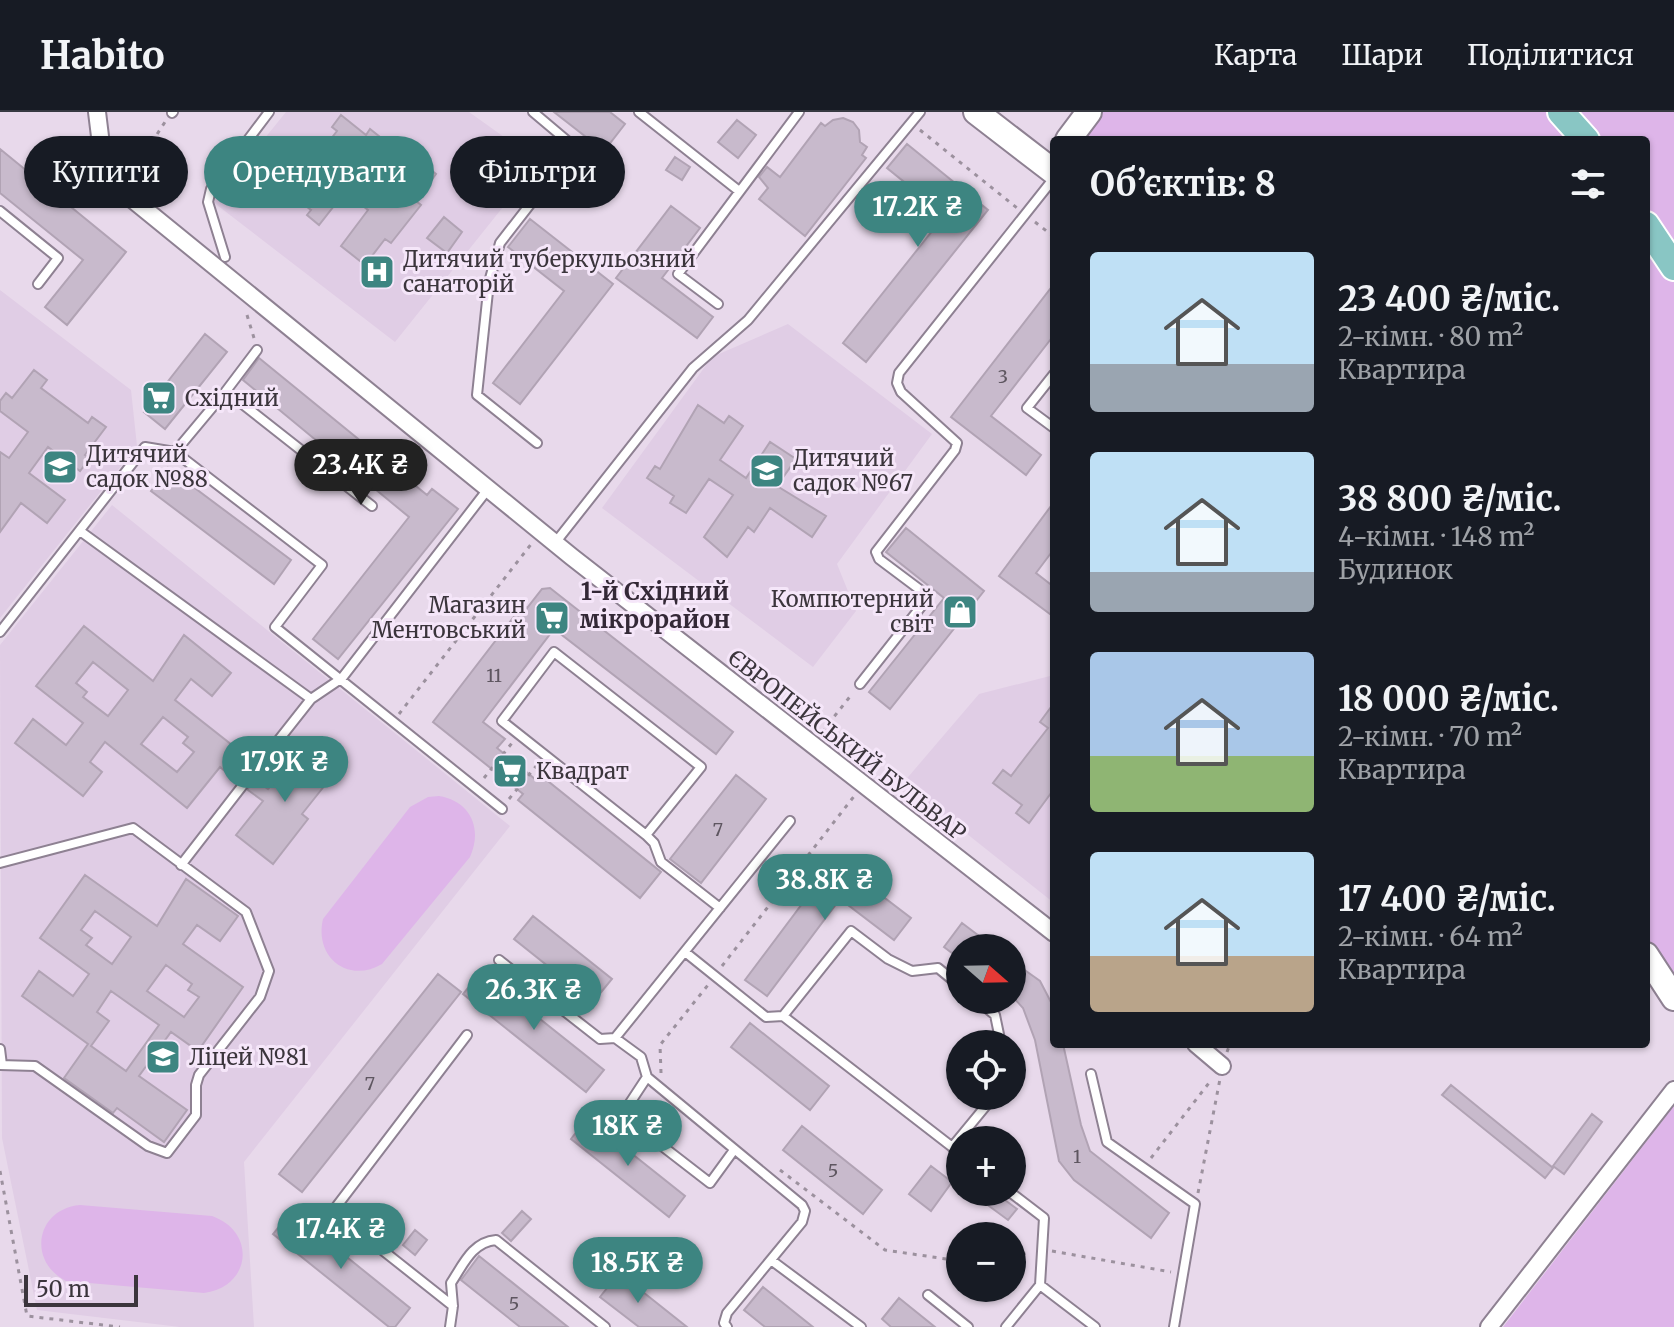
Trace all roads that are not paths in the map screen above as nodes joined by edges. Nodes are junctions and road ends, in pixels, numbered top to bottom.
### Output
1 (97, 112) edge
2 (269, 112) edge
3 (533, 112) edge
4 (639, 112) edge
5 (799, 112) edge
6 (920, 112) edge
7 (976, 112) edge
8 (1089, 112) edge
9 (1561, 112) edge
10 (1071, 136) edge
11 (1582, 136) edge
12 (1050, 167) edge
13 (1050, 174) edge
14 (739, 191) junction
15 (0, 211) edge
16 (1650, 231) edge
17 (225, 257) dead end
18 (1674, 267) edge
19 (38, 284) dead end
20 (718, 304) dead end
21 (257, 350) dead end
22 (1050, 379) edge
23 (226, 391) junction
24 (1050, 425) edge
25 (537, 443) dead end
26 (175, 452) junction
27 (488, 489) junction
28 (372, 506) dead end
29 (80, 531) junction
30 (555, 543) junction
31 (0, 632) edge
32 (342, 678) junction
33 (860, 684) road end
34 (311, 699) junction
35 (251, 775) dead end
36 (243, 785) dead end
37 (502, 809) road end
38 (790, 821) dead end
39 (646, 835) junction
40 (0, 863) edge
41 (181, 865) junction
42 (720, 908) junction
43 (1050, 930) edge
44 (685, 952) junction
45 (499, 960) dead end
46 (1650, 961) edge
47 (946, 975) edge
48 (1674, 998) edge
49 (783, 1016) junction
50 (467, 1035) dead end
51 (615, 1038) junction
52 (1201, 1048) edge
53 (0, 1049) edge
54 (1, 1065) edge
55 (1222, 1066) road end
56 (1091, 1074) dead end
57 (647, 1077) junction
58 (1674, 1090) edge
59 (946, 1142) edge
60 (734, 1150) junction
61 (1026, 1204) edge
62 (771, 1260) junction
63 (1040, 1285) junction
64 (928, 1295) dead end
65 (453, 1306) junction
66 (450, 1327) edge
67 (605, 1327) edge
68 (727, 1327) edge
69 (861, 1327) edge
70 (968, 1327) edge
71 (1006, 1327) edge
72 (1095, 1327) edge
73 (1174, 1327) edge
74 (1489, 1327) edge

1 - 27 street, ЄВРОПЕЙСЬКИЙ БУЛЬВАР
2 - 17 lane
3 - 25 lane
4 - 14 lane
5 - 14 lane
6 - 30 lane
7 - 12 street
8 - 10 street
9 - 11 main road
13 - 33 lane
14 - 20 lane
15 - 19 lane
16 - 18 main road
21 - 23 lane
22 - 24 lane
23 - 26 lane
23 - 28 lane
26 - 29 lane
26 - 32 lane
27 - 30 street, ЄВРОПЕЙСЬКИЙ БУЛЬВАР
27 - 32 lane
29 - 31 lane
29 - 34 lane
30 - 43 street, ЄВРОПЕЙСЬКИЙ БУЛЬВАР
32 - 34 lane
32 - 37 lane
34 - 35 lane
36 - 41 lane
38 - 42 lane
39 - 39 lane
39 - 42 lane
40 - 41 lane
41 - 54 lane
42 - 44 lane
44 - 49 lane
44 - 51 lane
45 - 51 lane
46 - 48 street
47 - 49 lane
49 - 59 lane
50 - 65 lane
51 - 57 lane
52 - 55 street
53 - 54 lane
56 - 73 lane
57 - 60 lane
57 - 60 lane
58 - 74 street
60 - 62 lane
61 - 63 lane
62 - 68 lane
62 - 69 lane
63 - 71 lane
63 - 72 lane
64 - 70 lane
65 - 66 lane
65 - 67 lane

